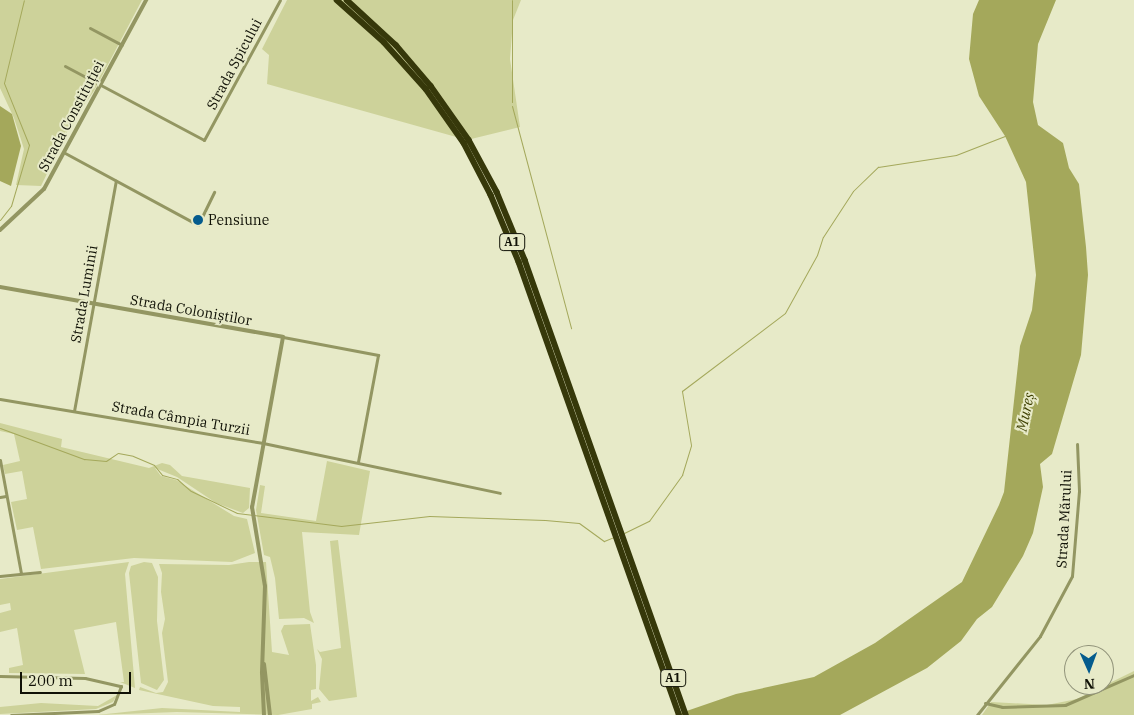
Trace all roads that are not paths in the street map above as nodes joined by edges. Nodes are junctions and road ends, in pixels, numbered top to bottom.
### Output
1 (146, 0) edge
2 (280, 0) edge
3 (337, 0) edge
4 (347, 0) edge
5 (90, 28) dead end
6 (122, 45) junction
7 (65, 66) dead end
8 (101, 85) junction
9 (65, 153) junction
10 (116, 181) junction
11 (214, 192) dead end
12 (0, 230) edge
13 (0, 287) edge
14 (94, 304) junction
15 (282, 337) junction
16 (0, 399) edge
17 (74, 411) junction
18 (263, 443) junction
19 (1077, 444) dead end
20 (0, 460) edge
21 (358, 462) junction
22 (500, 493) dead end
23 (6, 496) junction
24 (0, 497) edge
25 (616, 526) junction
26 (40, 572) dead end
27 (22, 573) junction
28 (0, 576) edge
29 (657, 642) junction
30 (264, 673) junction
31 (1134, 675) edge
32 (0, 676) edge
33 (985, 703) junction
34 (11, 715) edge
35 (264, 715) edge
36 (270, 715) edge
37 (679, 715) edge
38 (686, 715) edge
39 (977, 715) edge

1 - 6 street, Strada Constituției
2 - 8 street, Strada Spicului
3 - 25 highway, A1
4 - 25 highway, A1
5 - 6 street
6 - 8 street, Strada Constituției
7 - 8 street
8 - 9 street, Strada Constituției
9 - 10 street
9 - 12 street, Strada Constituției
10 - 11 street
10 - 14 street, Strada Luminii
13 - 14 street, Strada Coloniștilor
14 - 15 street, Strada Coloniștilor
14 - 17 street, Strada Luminii
15 - 18 street
15 - 21 street, Strada Coloniștilor
16 - 17 street, Strada Câmpia Turzii
17 - 18 street, Strada Câmpia Turzii
18 - 21 street, Strada Câmpia Turzii
18 - 30 street
19 - 33 street, Strada Mărului
20 - 23 street
21 - 22 street, Strada Câmpia Turzii
23 - 24 street
23 - 27 street
25 - 29 highway, A1
26 - 27 street
27 - 28 street
29 - 37 highway, A1
29 - 38 highway, A1
30 - 35 street
30 - 36 street
31 - 33 street
32 - 34 street
33 - 39 street, Strada Mărului

